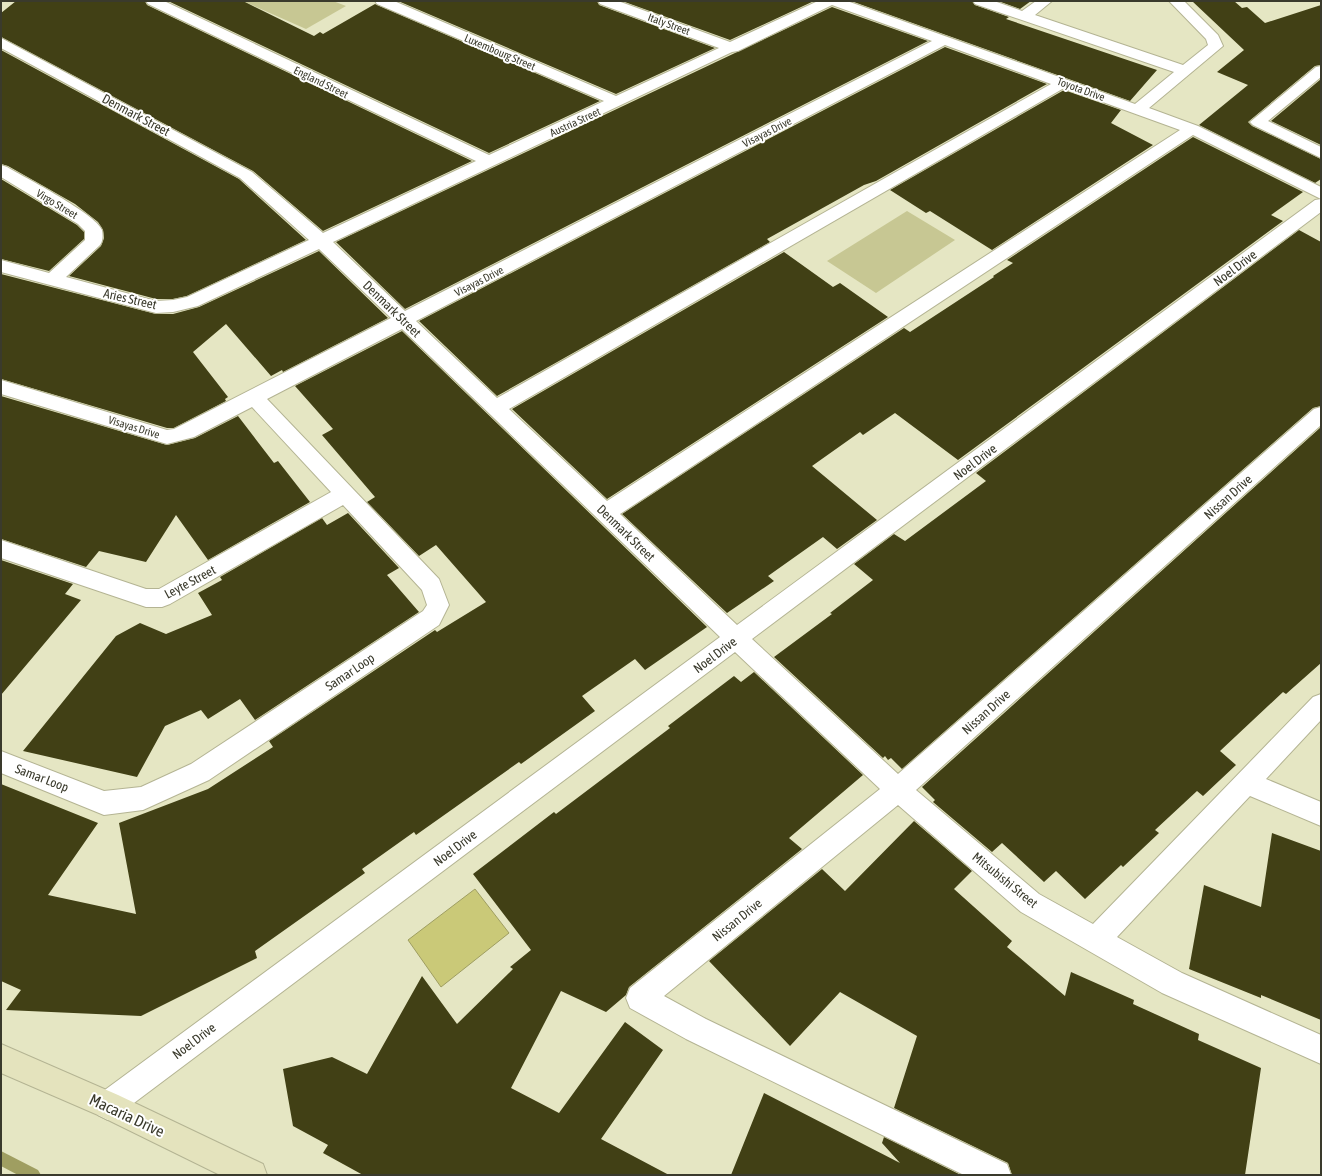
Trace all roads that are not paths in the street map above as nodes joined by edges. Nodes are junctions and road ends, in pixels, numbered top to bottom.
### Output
1 (153, 1) edge
2 (382, 1) edge
3 (605, 1) edge
4 (829, 1) edge
5 (834, 1) edge
6 (980, 1) edge
7 (1045, 1) edge
8 (1176, 1) edge
9 (1024, 16) junction
10 (944, 40) junction
11 (1, 42) edge
12 (733, 48) junction
13 (1321, 70) edge
14 (1185, 71) junction
15 (1063, 83) junction
16 (618, 102) junction
17 (1137, 110) junction
18 (1192, 129) junction
19 (1321, 153) edge
20 (490, 162) junction
21 (1, 170) edge
22 (1321, 194) edge
23 (1321, 204) edge
24 (321, 241) junction
25 (1, 266) edge
26 (52, 280) junction
27 (403, 320) junction
28 (1, 387) edge
29 (254, 397) junction
30 (495, 408) junction
31 (1321, 414) edge
32 (344, 495) junction
33 (605, 513) junction
34 (1, 549) edge
35 (737, 639) junction
36 (1321, 704) edge
37 (1, 762) edge
38 (1247, 784) junction
39 (898, 790) junction
40 (1321, 814) edge
41 (1096, 940) junction
42 (1321, 1050) edge
43 (1, 1058) edge
44 (108, 1104) junction
45 (252, 1175) edge
46 (996, 1175) edge

1 - 20 street, England Street
2 - 16 street, Luxembourg Street
3 - 12 street, Italy Street
4 - 12 street, Austria Street
5 - 10 street, Toyota Drive
6 - 9 street
7 - 9 street
8 - 14 street
9 - 14 street
10 - 15 street, Toyota Drive
10 - 27 street, Visayas Drive
11 - 24 street, Denmark Street
12 - 16 street, Austria Street
13 - 19 street
14 - 17 street
15 - 17 street, Toyota Drive
15 - 30 street
16 - 20 street, Austria Street
17 - 18 street, Toyota Drive
18 - 22 street, Toyota Drive
18 - 33 street
20 - 24 street, Austria Street
21 - 26 street, Virgo Street
23 - 35 street, Noel Drive
24 - 26 street, Aries Street
24 - 27 street, Denmark Street
25 - 26 street, Aries Street
27 - 29 street, Visayas Drive
27 - 30 street, Denmark Street
28 - 29 street, Visayas Drive
29 - 32 street, Samar Loop
30 - 33 street, Denmark Street
31 - 39 street, Nissan Drive
32 - 34 street, Leyte Street
32 - 37 street, Samar Loop
33 - 35 street, Denmark Street
35 - 39 street, Mitsubishi Street
35 - 44 street, Noel Drive
36 - 38 street
38 - 40 street
38 - 41 street
39 - 41 street, Mitsubishi Street
39 - 46 street, Nissan Drive
41 - 42 street, Mitsubishi Street
43 - 44 street, Macaria Drive
44 - 45 street, Macaria Drive

